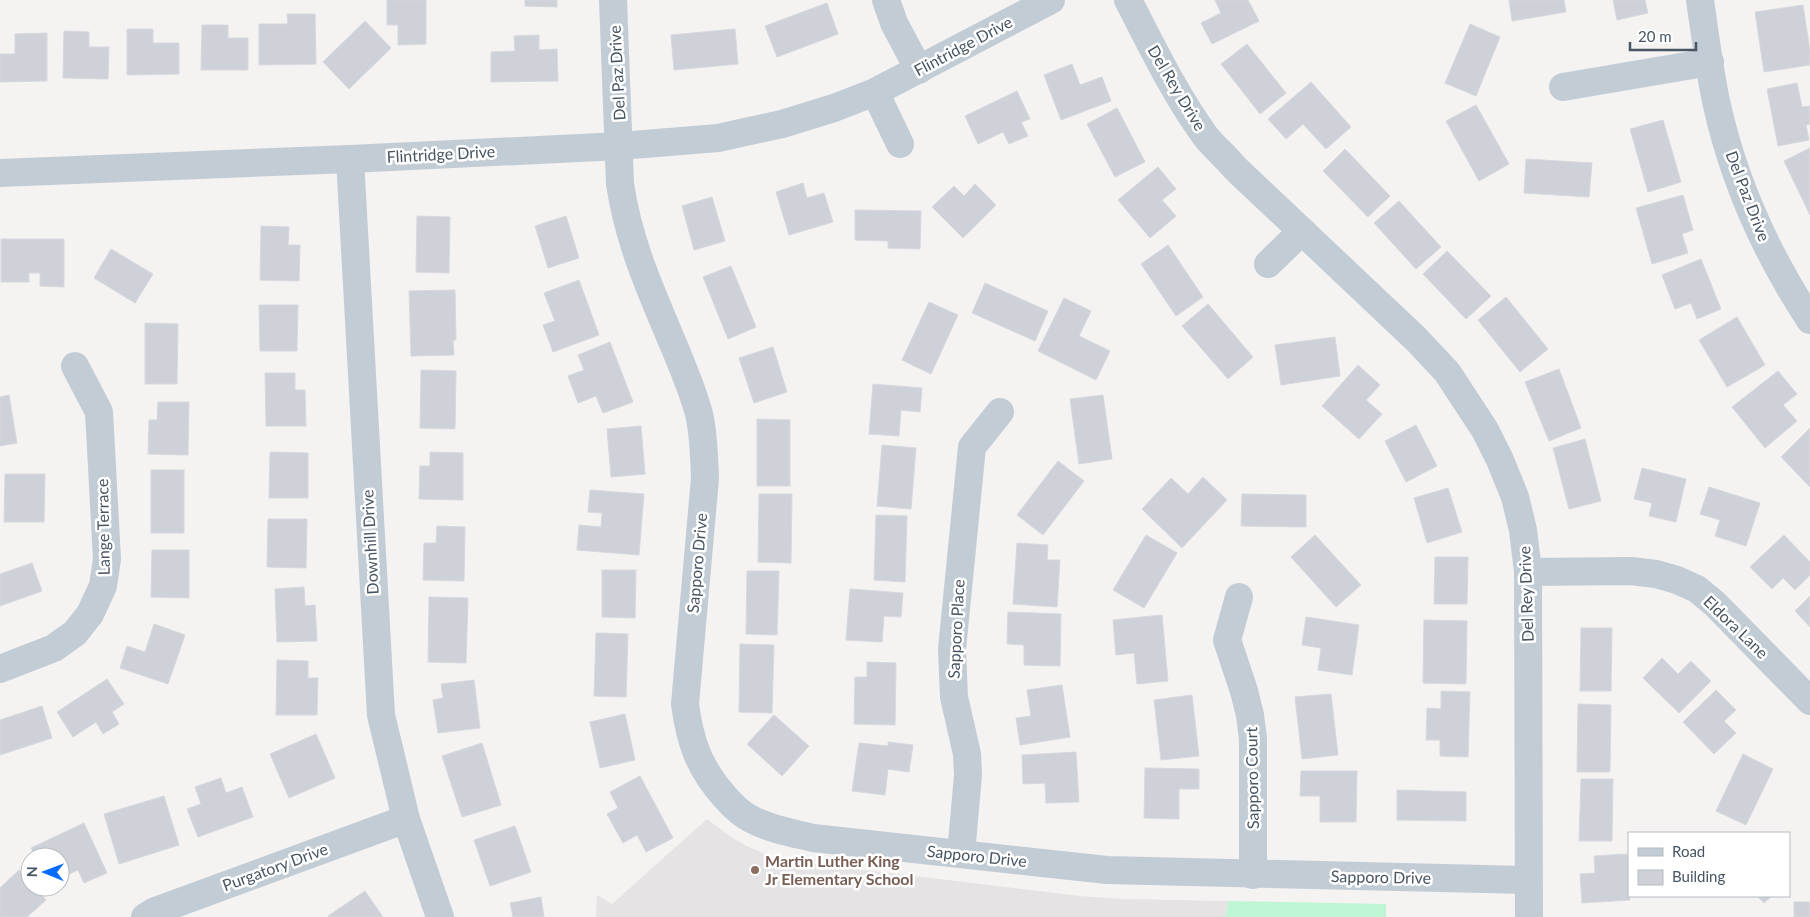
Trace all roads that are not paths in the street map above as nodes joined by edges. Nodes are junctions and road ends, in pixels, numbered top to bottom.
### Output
1 (613, 0) edge
2 (886, 0) edge
3 (1052, 0) edge
4 (1128, 0) edge
5 (1700, 0) edge
6 (1710, 62) junction
7 (919, 70) junction
8 (1563, 88) dead end
9 (875, 92) junction
10 (900, 144) dead end
11 (620, 146) junction
12 (350, 159) junction
13 (0, 173) edge
14 (1302, 231) junction
15 (1268, 264) dead end
16 (1810, 320) edge
17 (75, 366) dead end
18 (1000, 412) dead end
19 (1528, 572) junction
20 (1239, 597) dead end
21 (0, 669) edge
22 (1810, 701) edge
23 (406, 819) junction
24 (961, 854) junction
25 (1253, 875) junction
26 (1528, 880) junction
27 (145, 917) edge
28 (440, 917) edge
29 (1529, 917) edge

1 - 11 street, Del Paz Drive
2 - 7 street
3 - 7 street, Flintridge Drive
4 - 14 street, Del Rey Drive
5 - 6 street, Del Paz Drive
6 - 8 street
6 - 16 street, Del Paz Drive
7 - 9 street, Flintridge Drive
9 - 10 street
9 - 11 street, Flintridge Drive
11 - 12 street, Flintridge Drive
11 - 24 street, Sapporo Drive
12 - 13 street, Flintridge Drive
12 - 23 street, Downhill Drive
14 - 15 street
14 - 19 street, Del Rey Drive
17 - 21 street, Lange Terrace
18 - 24 street, Sapporo Place
19 - 22 street, Eldora Lane
19 - 26 street, Del Rey Drive
20 - 25 street, Sapporo Court
23 - 27 street, Purgatory Drive
23 - 28 street, Downhill Drive
24 - 25 street, Sapporo Drive
25 - 26 street, Sapporo Drive
26 - 29 street, Del Rey Drive

